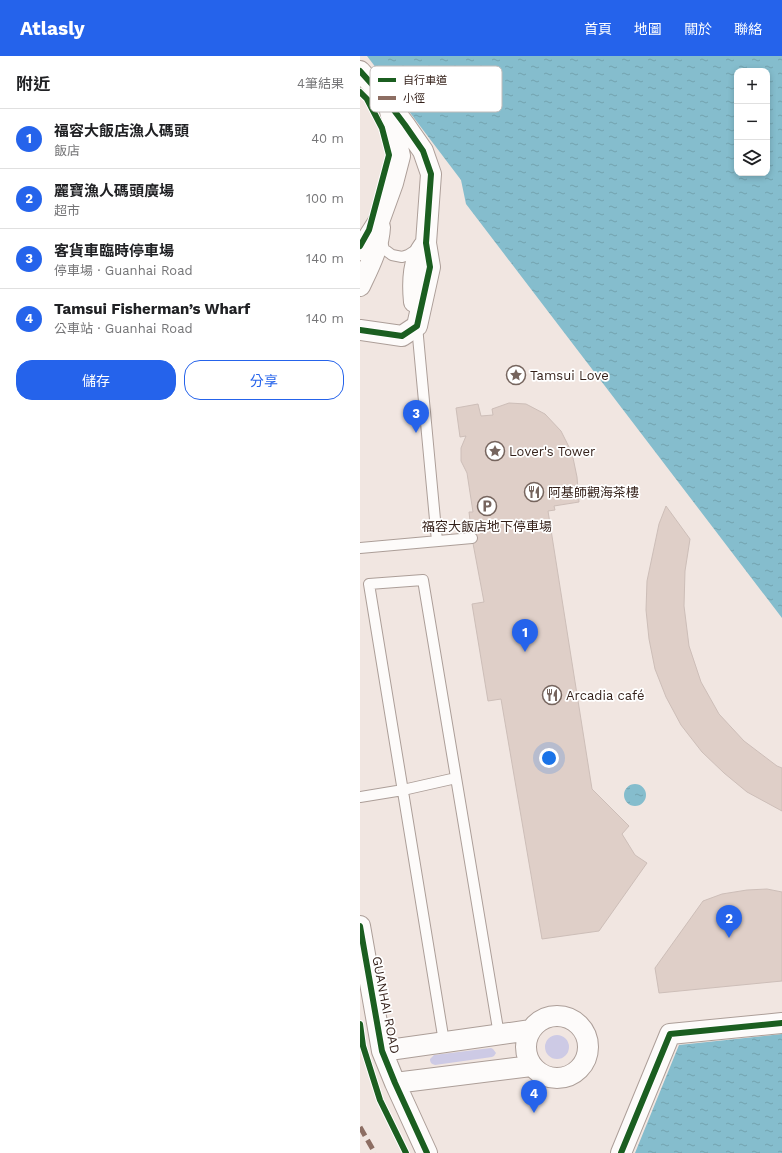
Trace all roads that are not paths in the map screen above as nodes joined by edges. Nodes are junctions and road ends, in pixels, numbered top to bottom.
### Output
1 (360, 71) edge
2 (370, 82) edge
3 (390, 112) edge
4 (395, 112) edge
5 (380, 227) junction
6 (426, 243) junction
7 (360, 250) edge
8 (360, 286) edge
9 (417, 326) junction
10 (360, 330) edge
11 (472, 538) dead end
12 (437, 541) junction
13 (360, 548) edge
14 (456, 778) junction
15 (403, 790) junction
16 (360, 797) edge
17 (360, 926) edge
18 (782, 1023) edge
19 (531, 1030) junction
20 (499, 1034) junction
21 (444, 1042) junction
22 (382, 1051) junction
23 (531, 1066) junction
24 (395, 1083) junction
25 (427, 1153) edge
26 (621, 1153) edge

1 - 2 street
3 - 5 street
4 - 6 street
5 - 6 lane
5 - 7 street
5 - 8 street
6 - 9 street
9 - 10 street
9 - 12 lane
11 - 12 lane
12 - 13 lane
14 - 15 lane
14 - 15 lane
14 - 20 lane
15 - 16 lane
15 - 21 lane
17 - 22 street, GUANHAI ROAD
18 - 26 street
19 - 20 street, GUANHAI ROAD
19 - 23 street
19 - 23 street
20 - 21 street, GUANHAI ROAD
21 - 22 street, GUANHAI ROAD
22 - 24 street, GUANHAI ROAD
23 - 24 street
24 - 25 street, GUANHAI ROAD

